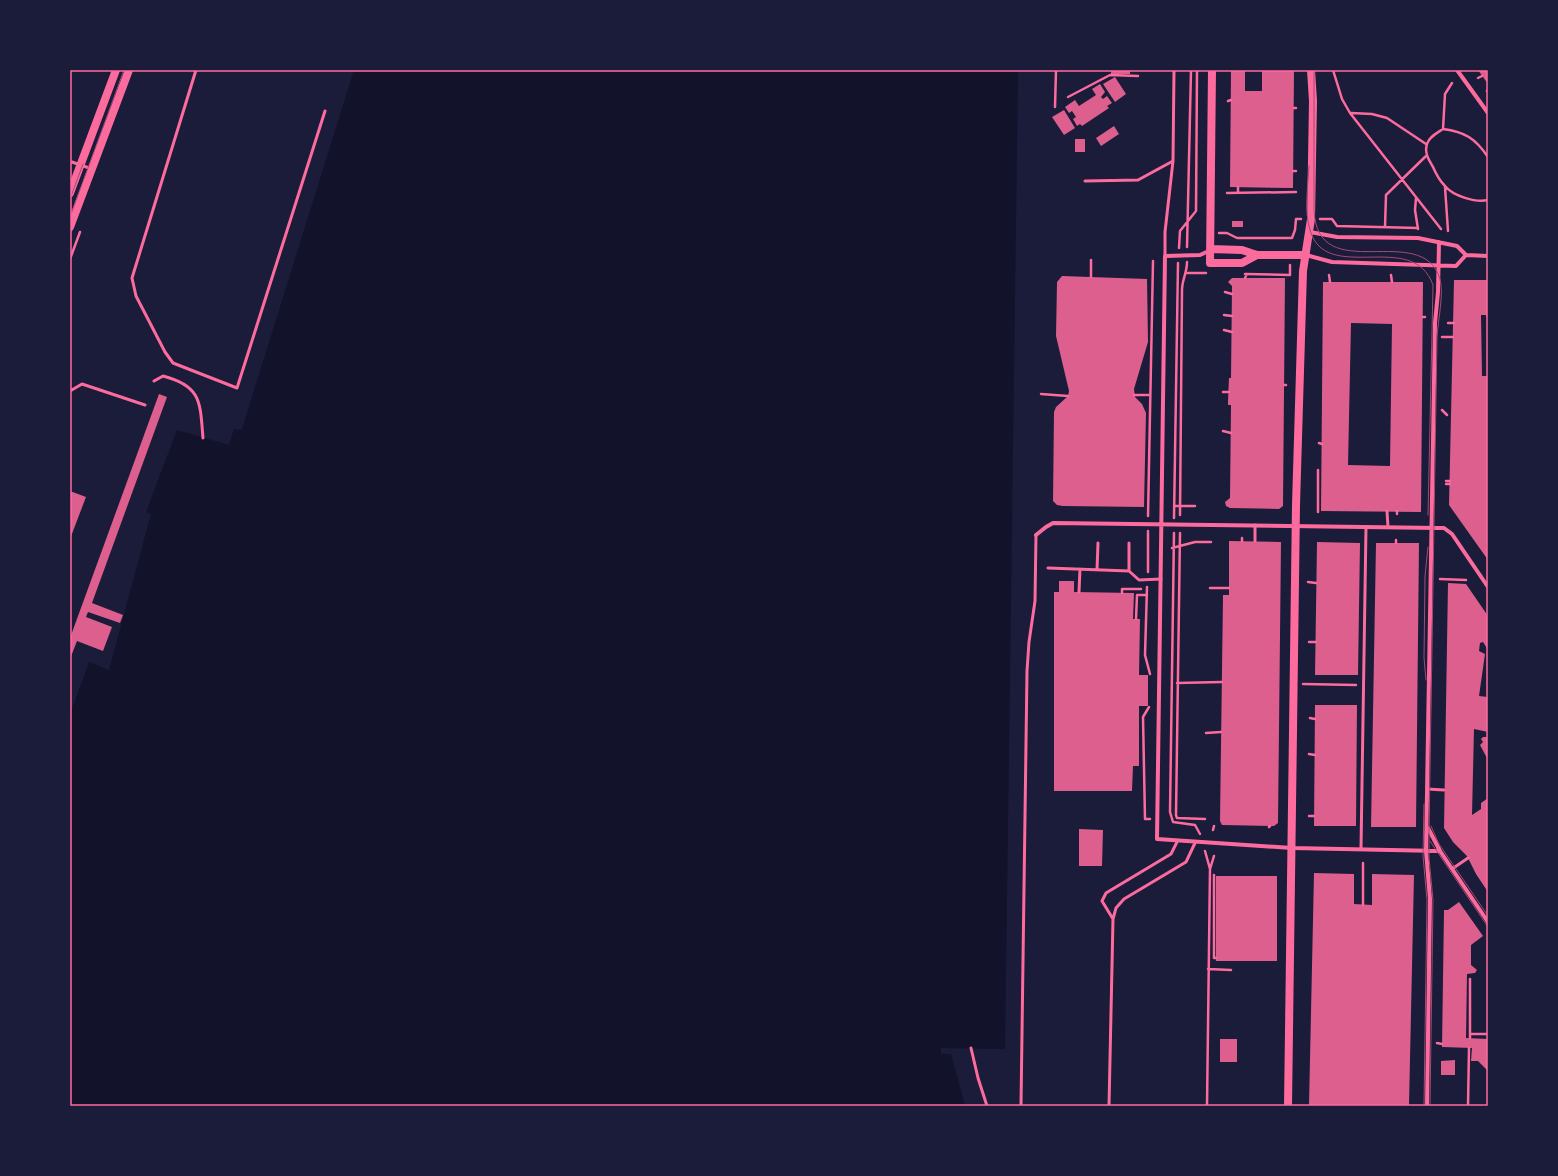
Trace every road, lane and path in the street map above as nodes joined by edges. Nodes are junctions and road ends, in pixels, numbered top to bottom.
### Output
1 (116, 70) edge
2 (129, 70) edge
3 (196, 70) edge
4 (1056, 70) edge
5 (1174, 70) edge
6 (1191, 70) edge
7 (1198, 70) edge
8 (1212, 70) edge
9 (1311, 70) edge
10 (1333, 70) edge
11 (1457, 70) edge
12 (1138, 76) dead end
13 (1482, 76) dead end
14 (1478, 78) dead end
15 (1452, 83) dead end
16 (1068, 97) dead end
17 (1056, 107) dead end
18 (324, 112) dead end
19 (1350, 113) junction
20 (1488, 113) edge
21 (1442, 129) junction
22 (1426, 144) junction
23 (1426, 156) junction
24 (1488, 157) edge
25 (1173, 161) junction
26 (70, 163) edge
27 (80, 164) junction
28 (92, 169) junction
29 (1402, 180) junction
30 (1085, 181) dead end
31 (1445, 186) junction
32 (1238, 188) dead end
33 (1296, 192) dead end
34 (70, 193) edge
35 (1227, 193) dead end
36 (1238, 193) junction
37 (1416, 198) junction
38 (1488, 200) edge
39 (1187, 223) junction
40 (70, 227) edge
41 (1385, 227) dead end
42 (1418, 228) dead end
43 (1441, 229) dead end
44 (1448, 231) dead end
45 (1310, 232) junction
46 (1439, 242) junction
47 (1211, 250) junction
48 (1256, 255) junction
49 (1306, 255) junction
50 (1165, 256) junction
51 (1188, 256) junction
52 (1200, 256) junction
53 (1466, 256) junction
54 (1488, 256) edge
55 (1091, 260) dead end
56 (1153, 261) dead end
57 (1210, 263) junction
58 (1438, 266) junction
59 (1247, 274) dead end
60 (1276, 275) dead end
61 (1329, 275) dead end
62 (1392, 275) dead end
63 (1091, 277) dead end
64 (1245, 278) dead end
65 (1274, 278) dead end
66 (1183, 281) junction
67 (1330, 282) dead end
68 (1392, 282) dead end
69 (1225, 292) dead end
70 (1232, 294) dead end
71 (1224, 315) dead end
72 (1232, 316) dead end
73 (1454, 322) dead end
74 (1448, 323) dead end
75 (1224, 330) dead end
76 (1232, 332) dead end
77 (154, 381) dead end
78 (70, 391) edge
79 (1224, 392) dead end
80 (1228, 392) dead end
81 (1041, 394) dead end
82 (1150, 395) junction
83 (1068, 396) dead end
84 (1134, 396) dead end
85 (145, 405) dead end
86 (1442, 409) dead end
87 (1447, 415) dead end
88 (1223, 431) dead end
89 (1231, 433) dead end
90 (203, 438) dead end
91 (1318, 470) dead end
92 (1174, 506) junction
93 (1180, 506) junction
94 (1195, 506) dead end
95 (1386, 511) dead end
96 (1318, 512) dead end
97 (1174, 515) dead end
98 (1180, 515) dead end
99 (1148, 524) junction
100 (1161, 524) junction
101 (1255, 525) junction
102 (1296, 526) junction
103 (1366, 527) junction
104 (1388, 527) junction
105 (1431, 527) junction
106 (1180, 533) dead end
107 (1036, 535) joint
108 (1174, 535) dead end
109 (1255, 541) dead end
110 (1098, 542) dead end
111 (1211, 542) dead end
112 (1129, 543) dead end
113 (1180, 546) junction
114 (1148, 547) junction
115 (1161, 548) junction
116 (1173, 548) junction
117 (1048, 568) dead end
118 (1080, 569) junction
119 (1097, 570) junction
120 (1129, 571) junction
121 (1161, 579) junction
122 (1440, 579) dead end
123 (1148, 580) junction
124 (1466, 580) dead end
125 (1308, 582) dead end
126 (1316, 582) dead end
127 (1488, 587) edge
128 (1210, 588) dead end
129 (1229, 588) dead end
130 (1147, 589) junction
131 (1079, 592) dead end
132 (1122, 593) dead end
133 (1147, 595) junction
134 (1136, 619) dead end
135 (1309, 642) dead end
136 (1316, 642) dead end
137 (1150, 679) dead end
138 (1222, 682) dead end
139 (1177, 683) junction
140 (1294, 684) junction
141 (1364, 685) junction
142 (1149, 700) dead end
143 (1310, 718) dead end
144 (1315, 719) dead end
145 (1221, 732) dead end
146 (1206, 733) dead end
147 (1309, 754) dead end
148 (1315, 755) dead end
149 (1427, 789) junction
150 (1444, 790) dead end
151 (1309, 816) dead end
152 (1314, 816) dead end
153 (1205, 819) dead end
154 (1157, 820) junction
155 (1427, 824) junction
156 (1214, 826) dead end
157 (1213, 830) dead end
158 (1177, 842) junction
159 (1195, 843) junction
160 (1203, 843) junction
161 (1292, 848) junction
162 (1361, 849) junction
163 (1426, 851) junction
164 (1440, 851) junction
165 (1214, 856) dead end
166 (1468, 858) dead end
167 (1363, 863) dead end
168 (1210, 869) junction
169 (1452, 870) junction
170 (1214, 875) dead end
171 (1363, 905) dead end
172 (1113, 919) junction
173 (1488, 922) edge
174 (1216, 958) dead end
175 (1208, 969) junction
176 (1231, 970) dead end
177 (1470, 979) dead end
178 (1470, 1034) junction
179 (1488, 1034) edge
180 (1470, 1038) dead end
181 (1437, 1044) dead end
182 (1442, 1044) dead end
183 (971, 1048) dead end
184 (1469, 1048) dead end
185 (987, 1106) edge
186 (1021, 1106) edge
187 (1109, 1106) edge
188 (1207, 1106) edge
189 (1288, 1106) edge
190 (1427, 1106) edge
191 (1468, 1106) edge

1 - 27 main road
2 - 28 main road
3 - 18 lane
4 - 17 path
5 - 25 lane
6 - 39 path
7 - 39 path
8 - 47 main road
9 - 45 main road
10 - 19 path
11 - 20 street
12 - 16 path
13 - 14 path
15 - 21 path
19 - 22 path
19 - 29 path
21 - 22 path
21 - 24 path
22 - 23 path
23 - 29 path
23 - 31 path
25 - 30 lane
25 - 50 lane
26 - 27 lane
27 - 28 lane
27 - 34 main road
28 - 40 main road
29 - 37 path
29 - 41 path
31 - 38 path
31 - 44 path
32 - 36 path
33 - 36 path
35 - 36 path
37 - 42 path
37 - 43 path
39 - 51 path
45 - 46 street
45 - 49 main road
46 - 53 street
46 - 58 street
47 - 48 main road
47 - 52 street
47 - 57 main road
48 - 49 main road
48 - 57 main road
49 - 58 street
49 - 102 main road
50 - 51 street
50 - 100 street
51 - 52 street
51 - 66 path
52 - 57 street
53 - 54 street
53 - 58 street
55 - 63 path
56 - 82 path
58 - 105 street
59 - 64 path
60 - 65 path
61 - 67 path
62 - 68 path
66 - 92 path
66 - 93 path
69 - 70 path
71 - 72 path
73 - 74 path
75 - 76 path
77 - 90 lane
78 - 85 lane
79 - 80 path
81 - 83 path
82 - 84 path
82 - 99 path
86 - 87 path
88 - 89 path
91 - 96 path
92 - 93 path
92 - 97 path
93 - 94 path
93 - 98 path
95 - 104 lane
99 - 100 street
99 - 107 street
99 - 114 path
100 - 101 street
100 - 115 street
101 - 102 street
101 - 109 lane
102 - 103 street
102 - 140 main road
103 - 104 street
103 - 141 lane
104 - 105 street
105 - 127 street
105 - 149 street
106 - 113 path
107 - 186 lane
108 - 116 path
110 - 119 lane
111 - 113 path
112 - 120 lane
113 - 116 path
113 - 139 path
114 - 115 path
114 - 123 path
115 - 116 path
115 - 121 street
116 - 160 path
117 - 118 lane
118 - 119 lane
118 - 131 lane
119 - 120 lane
120 - 123 lane
121 - 123 lane
121 - 154 street
122 - 124 path
123 - 130 path
125 - 126 path
128 - 129 path
130 - 132 path
130 - 133 path
133 - 134 path
133 - 137 path
135 - 136 path
138 - 139 path
139 - 153 path
140 - 141 path
140 - 161 main road
141 - 162 lane
142 - 154 path
143 - 144 path
145 - 146 path
147 - 148 path
149 - 150 lane
149 - 155 street
151 - 152 path
154 - 158 street
155 - 163 street
155 - 164 street
156 - 157 path
158 - 159 street
158 - 172 lane
159 - 160 street
159 - 172 lane
160 - 161 street
160 - 168 path
161 - 162 street
161 - 189 main road
162 - 163 street
163 - 164 street
163 - 190 street
164 - 169 street
165 - 168 path
166 - 169 lane
167 - 171 path
168 - 175 path
169 - 173 street
170 - 174 path
172 - 187 lane
175 - 176 path
175 - 188 path
177 - 178 path
178 - 179 path
178 - 180 path
181 - 182 path
183 - 185 lane
184 - 191 path

